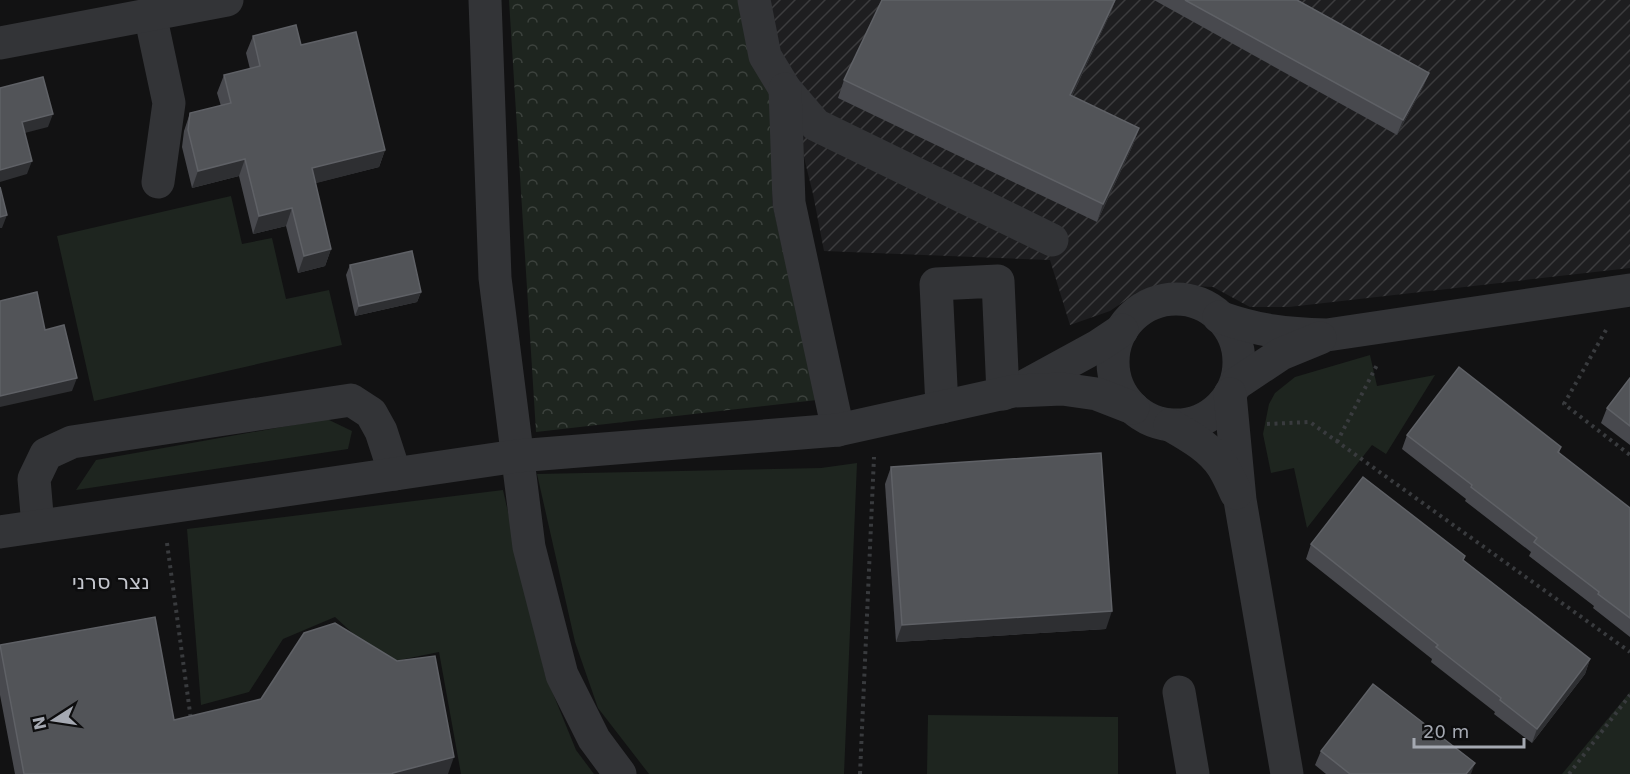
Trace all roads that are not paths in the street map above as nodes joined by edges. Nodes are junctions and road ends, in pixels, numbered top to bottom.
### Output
1 (227, 0) edge
2 (485, 0) edge
3 (754, 0) edge
4 (150, 14) junction
5 (0, 43) edge
6 (785, 89) junction
7 (158, 182) dead end
8 (1052, 240) dead end
9 (1629, 290) edge
10 (1219, 316) junction
11 (1122, 330) junction
12 (1327, 335) junction
13 (1008, 393) junction
14 (1233, 401) junction
15 (942, 407) junction
16 (1133, 408) junction
17 (1170, 425) junction
18 (838, 430) junction
19 (517, 456) junction
20 (395, 474) junction
21 (1240, 500) junction
22 (38, 526) junction
23 (0, 532) edge
24 (1179, 692) dead end
25 (620, 774) edge
26 (1193, 774) edge
27 (1287, 774) edge

1 - 4 street
2 - 19 street
3 - 6 street
4 - 5 street
4 - 7 street
6 - 8 street
6 - 18 street
9 - 12 street
10 - 11 street
10 - 12 street
10 - 14 street
11 - 13 street
11 - 16 street
12 - 14 street
13 - 15 street
13 - 15 street
13 - 16 street
14 - 17 street
14 - 21 street
15 - 18 street
16 - 17 street
17 - 21 street
18 - 19 street
19 - 20 street
19 - 25 street
20 - 22 street
20 - 22 street
21 - 27 street
22 - 23 street
24 - 26 street

